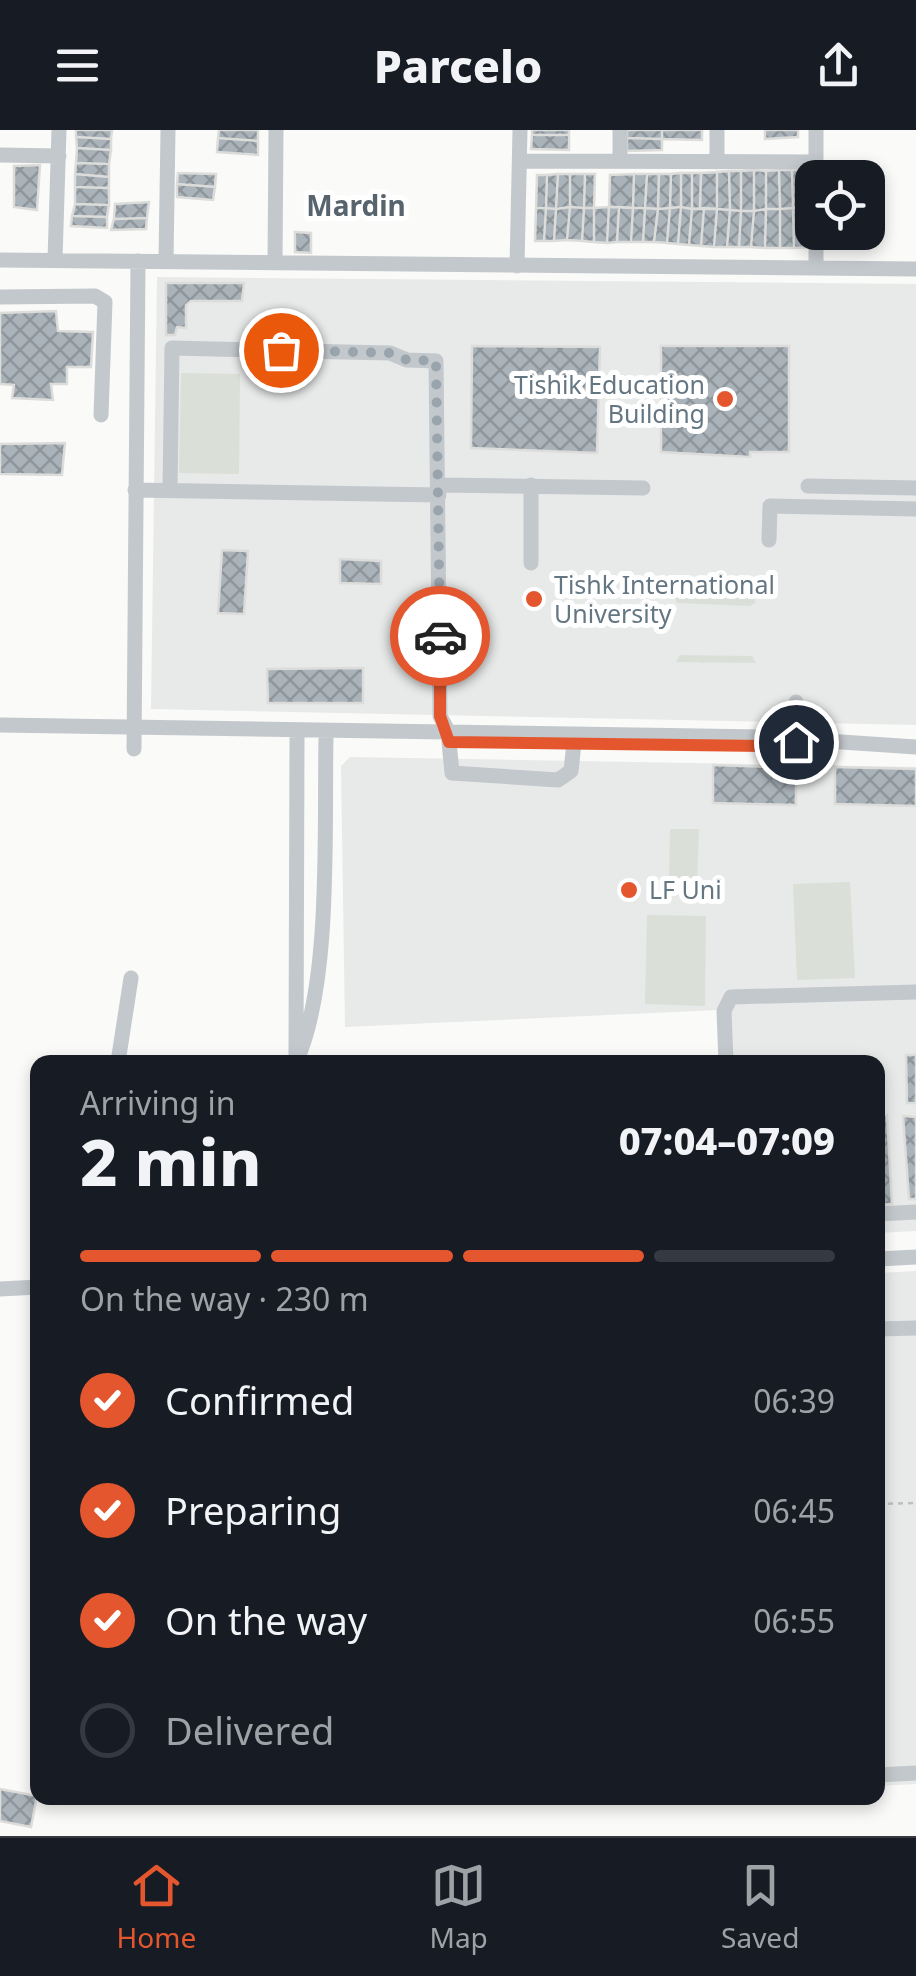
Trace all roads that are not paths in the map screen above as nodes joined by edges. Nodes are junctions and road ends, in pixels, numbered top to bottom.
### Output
1 (59, 130) edge
2 (168, 130) edge
3 (276, 130) edge
4 (520, 130) edge
5 (620, 130) edge
6 (717, 130) edge
7 (816, 130) edge
8 (0, 156) edge
9 (58, 156) junction
10 (816, 160) edge
11 (520, 161) junction
12 (620, 162) junction
13 (717, 162) junction
14 (795, 168) edge
15 (816, 250) edge
16 (0, 260) edge
17 (55, 260) junction
18 (138, 261) junction
19 (166, 261) junction
20 (275, 263) junction
21 (518, 266) junction
22 (816, 267) junction
23 (916, 269) edge
24 (0, 298) edge
25 (101, 415) dead end
26 (531, 485) junction
27 (808, 486) dead end
28 (642, 488) dead end
29 (916, 488) edge
30 (136, 490) junction
31 (170, 490) junction
32 (440, 490) junction
33 (916, 509) edge
34 (769, 540) dead end
35 (531, 563) dead end
36 (796, 702) dead end
37 (0, 725) edge
38 (132, 727) junction
39 (449, 736) junction
40 (297, 738) junction
41 (326, 738) junction
42 (796, 742) junction
43 (574, 743) junction
44 (916, 747) edge
45 (134, 749) dead end
46 (131, 978) dead end
47 (916, 992) edge
48 (119, 1055) edge
49 (296, 1055) edge
50 (299, 1055) edge
51 (726, 1055) edge
52 (916, 1212) edge
53 (885, 1214) edge
54 (916, 1248) edge
55 (885, 1249) edge
56 (916, 1257) edge
57 (885, 1259) edge
58 (30, 1288) edge
59 (0, 1289) edge
60 (916, 1328) edge
61 (885, 1330) edge
62 (916, 1773) edge
63 (885, 1775) edge

1 - 9 street
2 - 19 street
3 - 20 street
4 - 11 street
5 - 12 street
6 - 13 street
7 - 10 street
8 - 9 street
9 - 17 street
11 - 12 street
11 - 21 street
12 - 13 street
13 - 14 street
15 - 22 street
16 - 17 street
17 - 18 street
18 - 19 street
18 - 30 street
19 - 20 street
20 - 21 street
21 - 22 street
22 - 23 street
24 - 25 street
26 - 28 street
26 - 32 street
26 - 35 street
27 - 29 street
30 - 31 street
30 - 38 street
31 - 32 street
31 - 32 street
32 - 39 street
33 - 34 street
36 - 42 street
37 - 38 street
38 - 39 street
38 - 40 street
38 - 45 street
39 - 41 street
39 - 42 street
39 - 43 street
39 - 43 street
40 - 41 street
40 - 49 street
41 - 50 street
42 - 43 street
42 - 44 street
46 - 48 street
47 - 51 street
52 - 53 street
54 - 55 street
56 - 57 street
58 - 59 street
60 - 61 street
62 - 63 street

